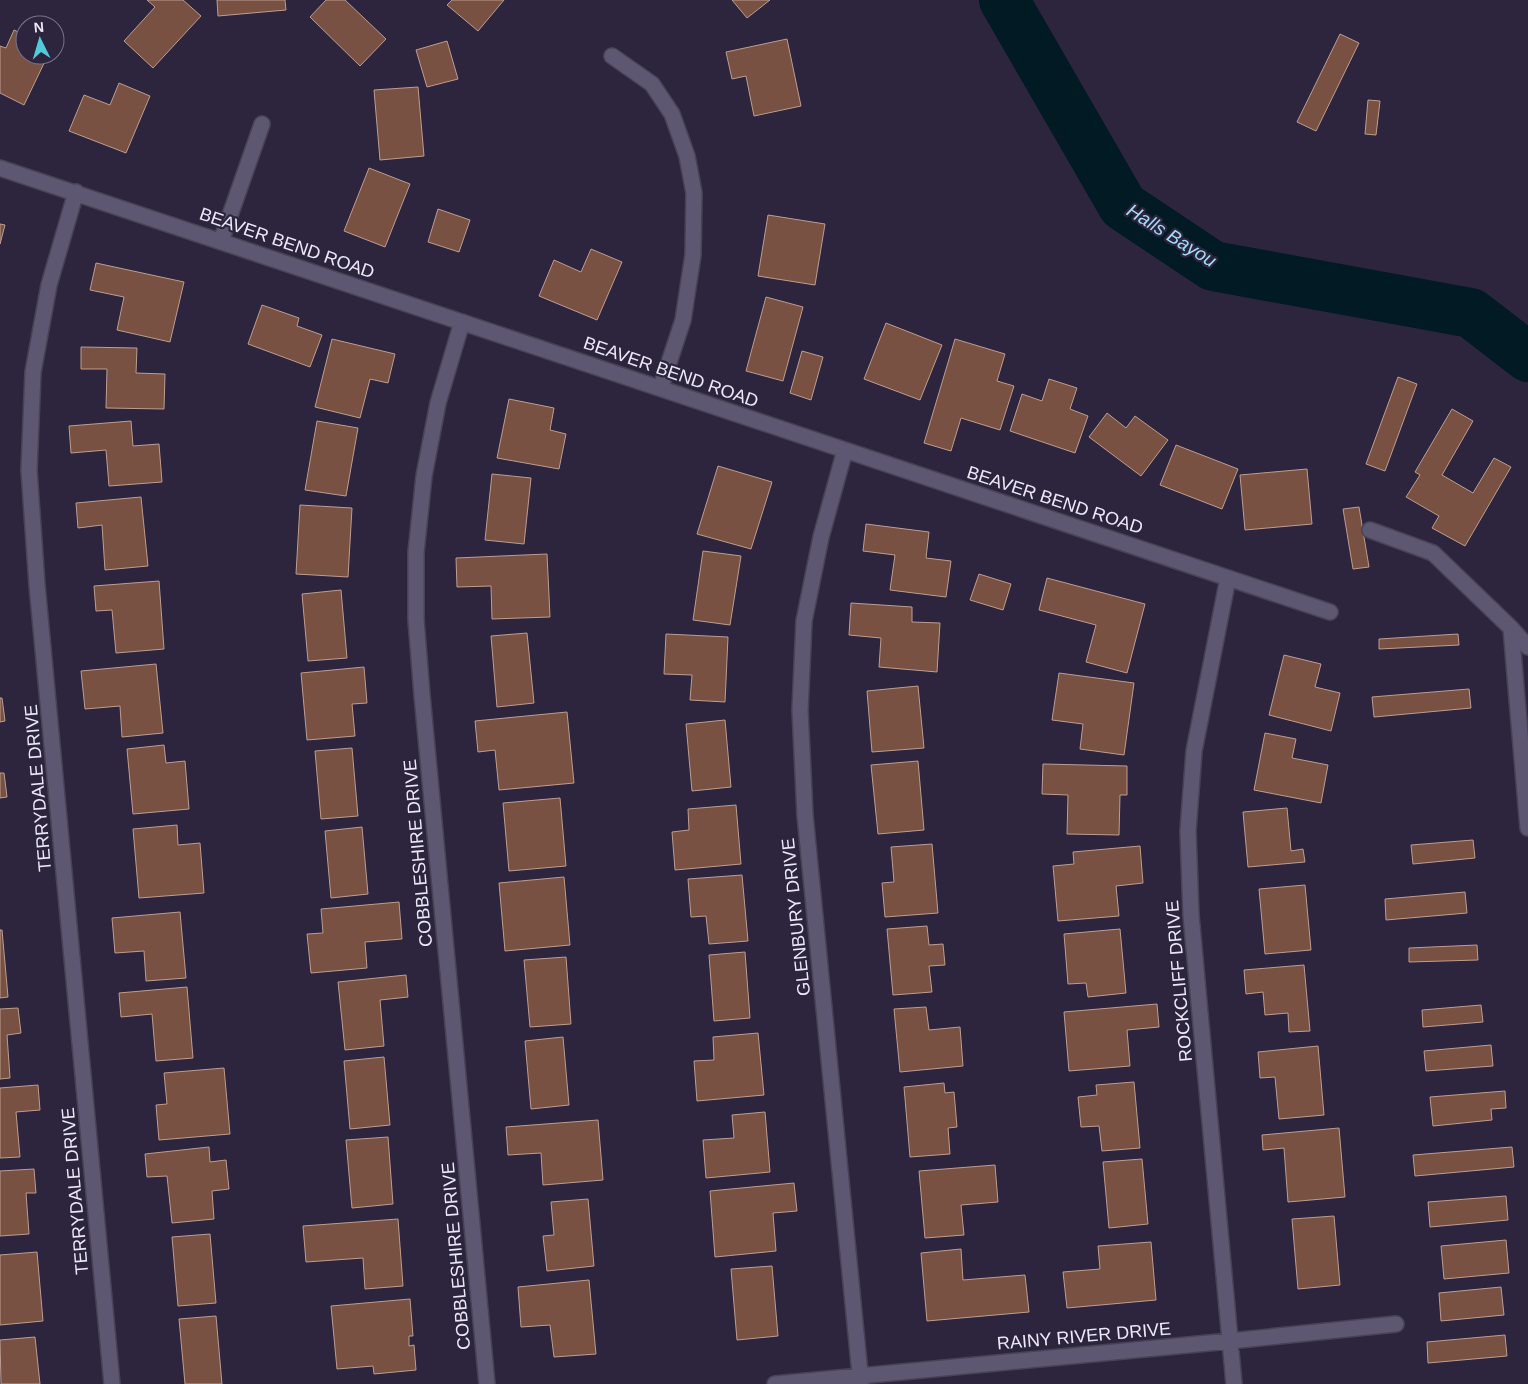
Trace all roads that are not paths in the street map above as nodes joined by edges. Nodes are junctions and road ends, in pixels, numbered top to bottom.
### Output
1 (612, 56) dead end
2 (262, 124) dead end
3 (0, 168) edge
4 (76, 192) junction
5 (222, 241) junction
6 (462, 322) junction
7 (661, 387) junction
8 (845, 450) junction
9 (1370, 530) dead end
10 (1228, 578) junction
11 (1330, 612) dead end
12 (1510, 628) junction
13 (1528, 647) edge
14 (1528, 828) edge
15 (1396, 1324) dead end
16 (1230, 1341) junction
17 (861, 1380) edge
18 (112, 1384) edge
19 (487, 1384) edge
20 (775, 1384) edge
21 (1234, 1384) edge

1 - 7 street
2 - 5 street
3 - 4 street, BEAVER BEND ROAD
4 - 5 street, BEAVER BEND ROAD
4 - 18 street, TERRYDALE DRIVE
5 - 6 street, BEAVER BEND ROAD
6 - 7 street, BEAVER BEND ROAD
6 - 19 street, COBBLESHIRE DRIVE
7 - 8 street, BEAVER BEND ROAD
8 - 10 street, BEAVER BEND ROAD
8 - 17 street, GLENBURY DRIVE
9 - 12 street
10 - 11 street, BEAVER BEND ROAD
10 - 16 street, ROCKCLIFF DRIVE
12 - 13 street
12 - 14 street
15 - 16 street, RAINY RIVER DRIVE
16 - 17 street, RAINY RIVER DRIVE
16 - 21 street, ROCKCLIFF DRIVE
17 - 20 street, RAINY RIVER DRIVE

